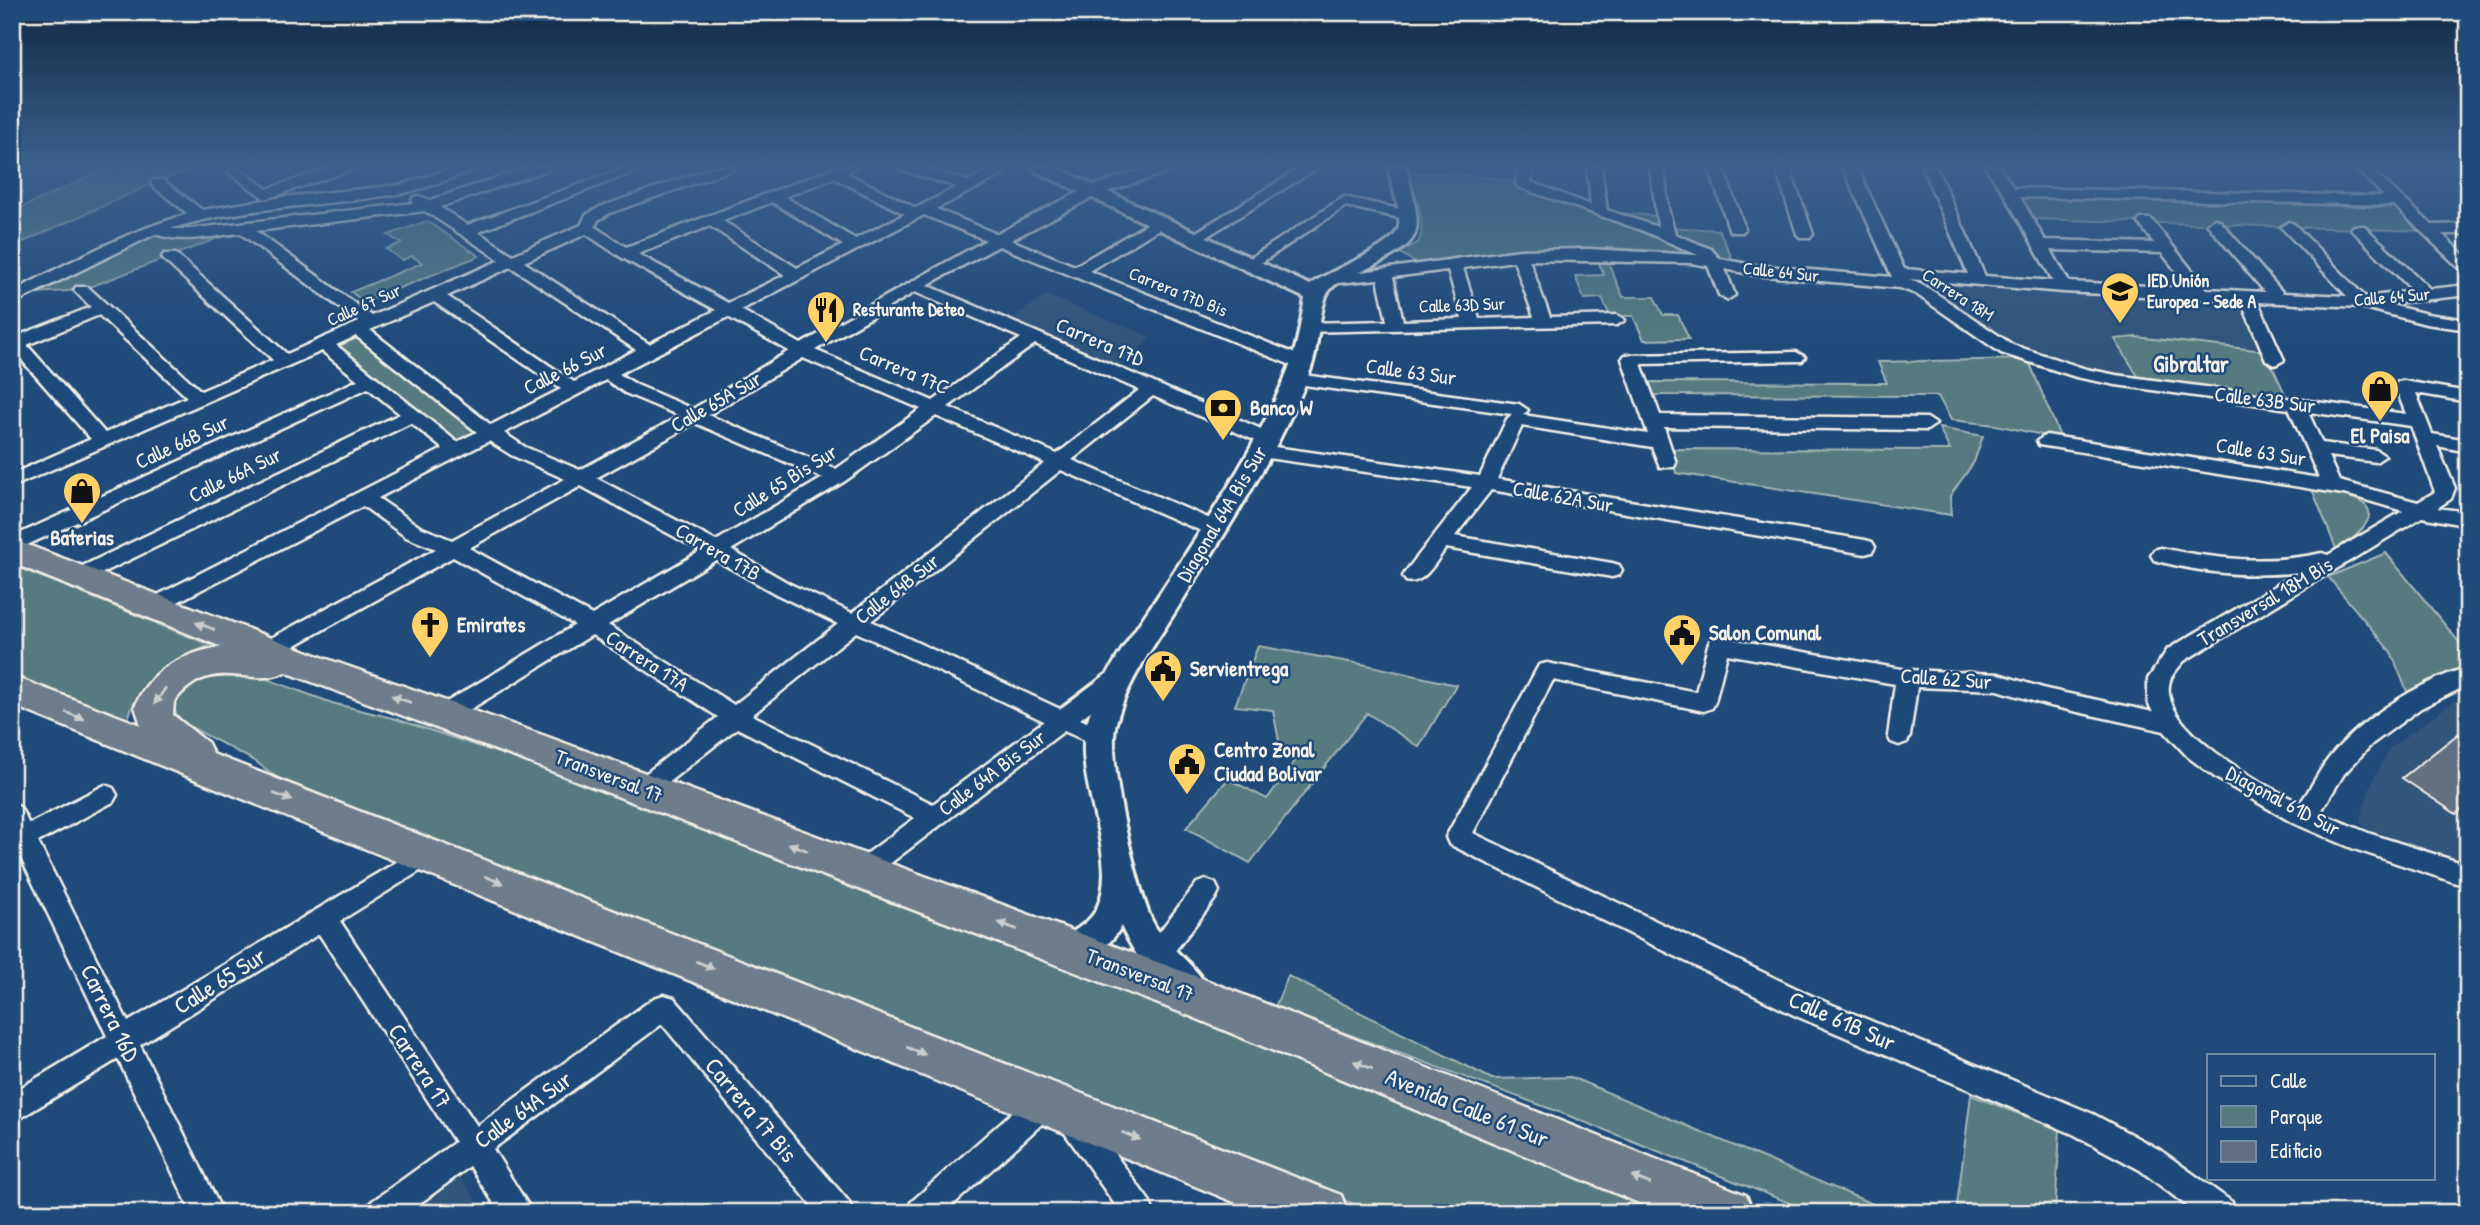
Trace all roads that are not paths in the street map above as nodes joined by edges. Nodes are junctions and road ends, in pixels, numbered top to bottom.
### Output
1 (168, 224) edge
2 (274, 224) edge
3 (455, 224) edge
4 (484, 224) edge
5 (589, 224) edge
6 (700, 224) edge
7 (717, 224) edge
8 (820, 224) edge
9 (896, 224) edge
10 (954, 224) edge
11 (1029, 224) edge
12 (1157, 224) edge
13 (1161, 224) edge
14 (1217, 224) edge
15 (1309, 224) edge
16 (1408, 224) edge
17 (1635, 224) edge
18 (1665, 224) edge
19 (1735, 224) edge
20 (1802, 224) edge
21 (1876, 224) edge
22 (1954, 224) edge
23 (2029, 224) edge
24 (2148, 224) edge
25 (2215, 224) dead end
26 (2421, 224) edge
27 (2289, 227) dead end
28 (155, 228) junction
29 (243, 228) junction
30 (587, 228) junction
31 (1737, 229) dead end
32 (2359, 229) dead end
33 (2468, 229) edge
34 (2427, 230) junction
35 (465, 231) junction
36 (1805, 234) dead end
37 (1668, 235) junction
38 (1193, 239) junction
39 (998, 240) junction
40 (855, 245) junction
41 (2041, 245) junction
42 (2166, 248) junction
43 (625, 253) junction
44 (1520, 255) junction
45 (170, 257) dead end
46 (510, 262) junction
47 (1714, 262) junction
48 (1249, 264) junction
49 (1454, 265) junction
50 (2468, 268) edge
51 (1076, 272) junction
52 (796, 275) junction
53 (1385, 276) junction
54 (1900, 278) junction
55 (1979, 280) junction
56 (915, 286) junction
57 (2064, 287) junction
58 (1320, 289) junction
59 (82, 290) dead end
60 (2468, 290) edge
61 (2201, 293) junction
62 (436, 295) junction
63 (1727, 295) dead end
64 (2426, 295) junction
65 (2247, 296) junction
66 (2278, 297) junction
67 (12, 299) edge
68 (2361, 302) junction
69 (100, 309) junction
70 (727, 310) junction
71 (1617, 320) dead end
72 (1544, 322) junction
73 (1472, 324) junction
74 (2468, 325) edge
75 (365, 326) junction
76 (1396, 326) junction
77 (1308, 328) junction
78 (1033, 338) junction
79 (324, 344) junction
80 (649, 351) junction
81 (802, 351) junction
82 (1796, 357) dead end
83 (2031, 358) joint
84 (2275, 360) dead end
85 (285, 361) junction
86 (1299, 371) junction
87 (606, 373) junction
88 (370, 381) junction
89 (1151, 389) junction
90 (574, 390) junction
91 (2468, 397) edge
92 (199, 398) junction
93 (2294, 403) junction
94 (935, 408) junction
95 (412, 415) junction
96 (1517, 415) junction
97 (694, 416) junction
98 (1653, 421) junction
99 (1927, 424) dead end
100 (2421, 430) junction
101 (490, 433) junction
102 (102, 441) junction
103 (2046, 441) dead end
104 (1660, 442) junction
105 (1264, 445) junction
106 (2468, 446) edge
107 (2315, 448) junction
108 (456, 450) junction
109 (2376, 456) dead end
110 (1059, 462) junction
111 (1667, 463) dead end
112 (838, 477) junction
113 (581, 478) junction
114 (12, 481) edge
115 (1486, 483) junction
116 (2332, 486) junction
117 (364, 498) junction
118 (2424, 510) junction
119 (2468, 519) edge
120 (1215, 529) junction
121 (1441, 540) junction
122 (12, 545) edge
123 (1865, 547) dead end
124 (453, 548) junction
125 (716, 550) junction
126 (12, 551) edge
127 (2350, 552) junction
128 (2161, 555) dead end
129 (1612, 570) dead end
130 (1413, 576) dead end
131 (77, 577) junction
132 (153, 606) junction
133 (854, 623) junction
134 (592, 625) junction
135 (268, 650) junction
136 (314, 668) junction
137 (1121, 675) junction
138 (2468, 675) edge
139 (1907, 678) junction
140 (12, 690) edge
141 (443, 715) junction
142 (735, 717) junction
143 (1062, 720) junction
144 (2170, 724) junction
145 (1899, 736) dead end
146 (1100, 738) junction
147 (219, 772) junction
148 (643, 789) junction
149 (105, 795) dead end
150 (12, 814) edge
151 (934, 816) junction
152 (2303, 816) junction
153 (1458, 837) joint
154 (18, 841) edge
155 (427, 853) junction
156 (862, 871) junction
157 (1120, 873) junction
158 (2468, 877) edge
159 (1206, 891) dead end
160 (323, 918) junction
161 (1072, 950) junction
162 (1156, 956) junction
163 (1206, 1001) junction
164 (664, 1007) joint
165 (124, 1041) junction
166 (1055, 1105) junction
167 (12, 1109) edge
168 (473, 1146) junction
169 (1306, 1210) edge
170 (208, 1213) edge
171 (382, 1213) edge
172 (518, 1213) edge
173 (838, 1213) edge
174 (922, 1213) edge
175 (1139, 1213) edge
176 (1728, 1213) edge
177 (2221, 1213) edge

1 - 28 street
2 - 29 street
3 - 35 street
4 - 35 street
5 - 30 street, Calle 67 Sur
6 - 43 street
7 - 52 street
8 - 40 street
9 - 40 street, Calle 66 Sur
10 - 39 street, Carrera 17D Bis
11 - 39 street, Calle 65A Sur
12 - 51 street
13 - 38 street
14 - 38 street
15 - 48 street
16 - 58 street
17 - 37 street
18 - 37 street
19 - 31 street
20 - 36 street
21 - 54 street, Carrera 18M
22 - 55 street
23 - 41 street
24 - 42 street
25 - 66 street
26 - 34 street
27 - 68 street
28 - 29 street
28 - 67 street
29 - 75 street, Carrera 17B
30 - 43 street, Carrera 17C
30 - 46 street, Calle 67 Sur
32 - 64 street
33 - 34 street
34 - 50 street
35 - 46 street
37 - 47 street
38 - 48 street
39 - 51 street, Carrera 17D Bis
39 - 56 street, Calle 65A Sur
40 - 52 street, Calle 66 Sur
41 - 42 street
41 - 57 street
42 - 61 street
43 - 70 street, Carrera 17C
44 - 47 street, Calle 64 Sur
44 - 49 street, Calle 64 Sur
44 - 72 street
45 - 85 street
46 - 62 street, Calle 67 Sur
46 - 80 street
47 - 54 street, Calle 64 Sur
47 - 63 street
48 - 58 street
49 - 53 street, Calle 64 Sur
49 - 73 street
51 - 86 street, Carrera 17D Bis
52 - 70 street, Calle 66 Sur
53 - 58 street, Calle 64 Sur
53 - 76 street
54 - 55 street, Calle 64 Sur
54 - 83 street, Carrera 18M
55 - 57 street, Calle 64 Sur
56 - 78 street, Carrera 17D
56 - 81 street, Calle 65A Sur
57 - 61 street, Calle 64 Sur
58 - 77 street, Diagonal 64A Bis Sur
59 - 69 street
60 - 64 street, Calle 64 Sur
61 - 65 street, Calle 64 Sur
62 - 75 street, Calle 67 Sur
62 - 90 street
64 - 68 street, Calle 64 Sur
65 - 66 street, Calle 64 Sur
65 - 84 street
66 - 68 street, Calle 64 Sur
68 - 74 street
69 - 92 street
69 - 102 street
70 - 80 street, Calle 66 Sur
70 - 81 street, Carrera 17C
71 - 72 street, Calle 63D Sur
72 - 73 street, Calle 63D Sur
73 - 76 street, Calle 63D Sur
75 - 79 street, Calle 67 Sur
75 - 101 street, Carrera 17B
76 - 77 street, Calle 63D Sur
77 - 86 street, Diagonal 64A Bis Sur
78 - 89 street, Carrera 17D
78 - 94 street, Calle 65 Bis Sur
79 - 85 street, Calle 67 Sur
79 - 88 street
80 - 87 street, Calle 66 Sur
81 - 94 street, Carrera 17C
81 - 97 street, Calle 65A Sur
82 - 98 street
83 - 93 street, Calle 63B Sur
85 - 92 street, Calle 67 Sur
86 - 96 street, Calle 63 Sur
86 - 105 street, Diagonal 64A Bis Sur
87 - 90 street, Calle 66 Sur
87 - 97 street
88 - 95 street
88 - 122 street, Calle 66B Sur
89 - 105 street, Carrera 17D
89 - 110 street, Calle 64B Sur
90 - 101 street, Calle 66 Sur
91 - 100 street
92 - 102 street, Calle 67 Sur
93 - 100 street, Calle 63B Sur
93 - 107 street
94 - 110 street, Carrera 17C
94 - 112 street, Calle 65 Bis Sur
95 - 108 street
95 - 131 street, Calle 66A Sur
96 - 104 street, Calle 63 Sur
96 - 115 street
97 - 112 street
97 - 113 street, Calle 65A Sur
98 - 99 street
98 - 104 street
100 - 106 street, Calle 63B Sur
100 - 118 street
101 - 108 street, Calle 66 Sur
101 - 113 street, Carrera 17B
102 - 114 street, Calle 67 Sur
103 - 116 street, Calle 63 Sur
104 - 111 street
105 - 115 street, Calle 62A Sur
105 - 120 street, Diagonal 64A Bis Sur
107 - 109 street
107 - 116 street
108 - 117 street, Calle 66 Sur
110 - 120 street, Carrera 17C
110 - 133 street, Calle 64B Sur
112 - 125 street, Calle 65 Bis Sur
113 - 124 street, Calle 65A Sur
113 - 125 street, Carrera 17B
115 - 121 street
115 - 123 street, Calle 62A Sur
116 - 118 street, Calle 63 Sur
117 - 124 street, Carrera 17A
117 - 132 street, Calle 66 Sur
118 - 119 street, Calle 63 Sur
118 - 127 street, Transversal 18M Bis
120 - 137 street, Diagonal 64A Bis Sur
121 - 129 street
121 - 130 street
124 - 134 street, Carrera 17A
124 - 135 street, Calle 65A Sur
125 - 133 street, Carrera 17B
125 - 134 street, Calle 65 Bis Sur
126 - 131 highway, Transversal 17
127 - 128 street
127 - 144 street, Transversal 18M Bis
131 - 132 highway, Transversal 17
135 -> 132 highway, Transversal 17
133 - 142 street, Calle 64B Sur
133 - 143 street, Carrera 17B
134 - 141 street, Calle 65 Bis Sur
134 - 142 street, Carrera 17A
135 - 136 highway, Transversal 17
141 -> 136 highway, Transversal 17
136 -> 147 highway
137 - 143 street, Calle 64A Bis Sur
137 - 146 street, Diagonal 64A Bis Sur
138 - 152 street
139 - 144 street, Calle 62 Sur
139 - 145 street
139 - 153 street, Calle 62 Sur
140 -> 147 highway
141 - 148 highway, Transversal 17
142 - 148 street, Calle 64B Sur
142 - 151 street, Carrera 17A
143 - 146 street, Carrera 17B
143 - 151 street, Calle 64A Bis Sur
144 - 152 street, Diagonal 61D Sur
146 - 157 street, Diagonal 64A Bis Sur
147 -> 155 highway
156 -> 148 highway, Transversal 17
149 - 154 street
150 - 154 street, Carrera 16D
151 - 156 street, Calle 64A Bis Sur
152 - 158 street, Diagonal 61D Sur
153 - 177 street, Calle 61B Sur
154 - 165 street, Carrera 16D
155 - 160 street, Calle 65 Sur
155 -> 166 highway
161 -> 156 highway, Transversal 17
157 - 161 street
157 - 162 street
159 - 162 street
160 - 165 street, Calle 65 Sur
160 - 168 street, Carrera 17
161 - 163 highway, Transversal 17
162 - 163 street
176 -> 163 highway, Avenida Calle 61 Sur
164 - 168 street, Calle 64A Sur
164 - 173 street, Carrera 17 Bis
165 - 167 street, Calle 65 Sur
165 - 170 street, Carrera 16D
166 -> 169 highway
166 - 174 street
166 - 175 street
168 - 171 street, Calle 64A Sur
168 - 172 street, Carrera 17

